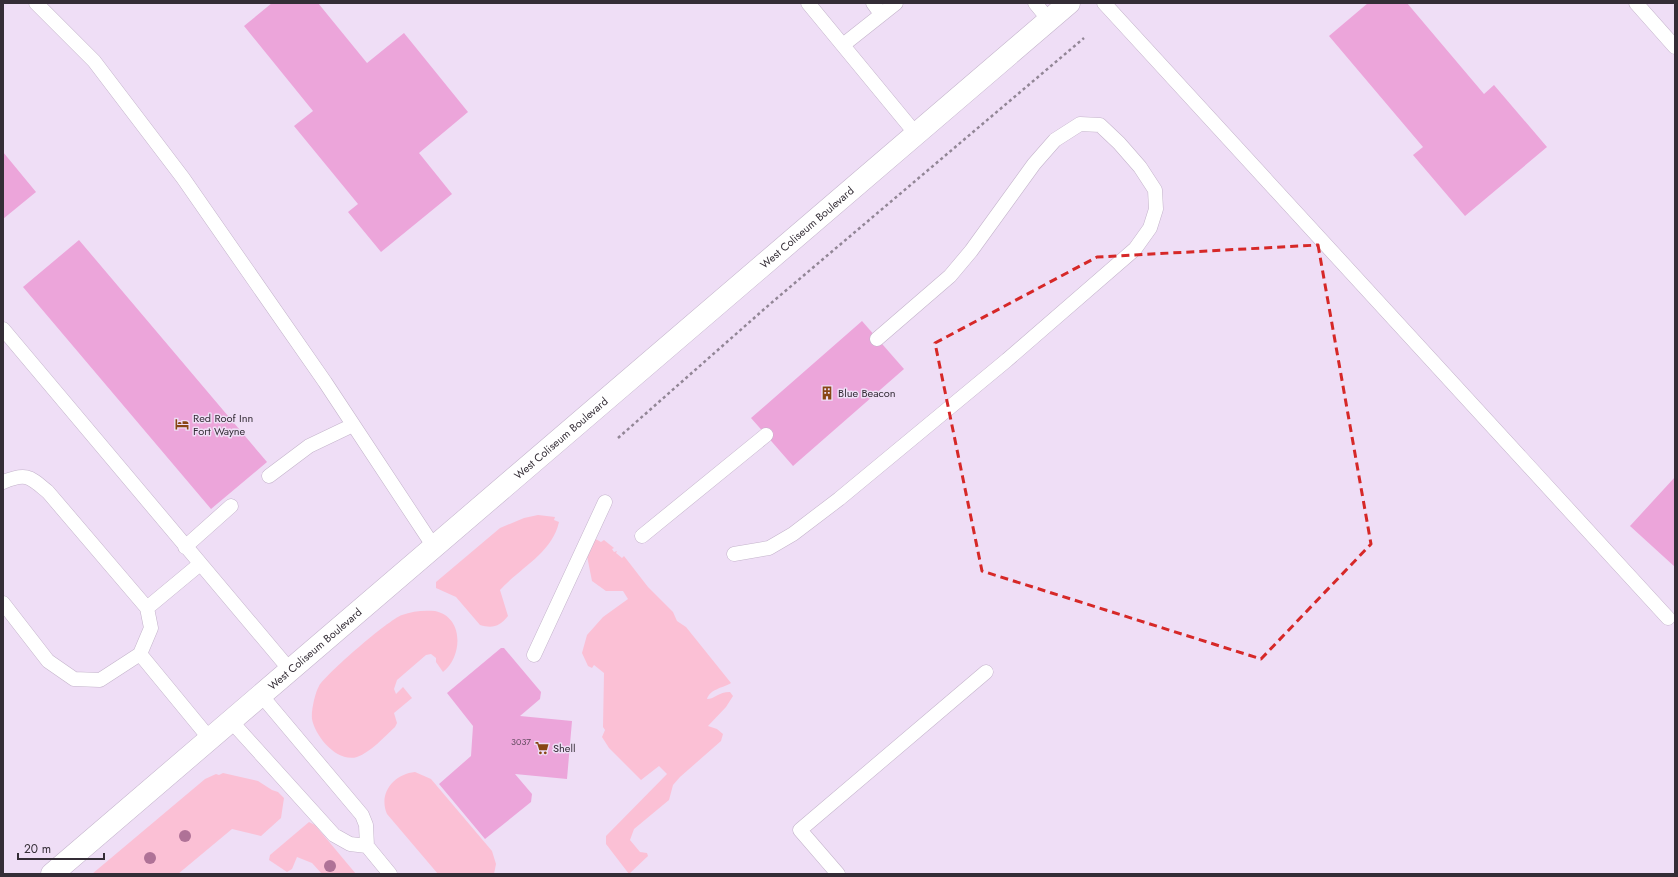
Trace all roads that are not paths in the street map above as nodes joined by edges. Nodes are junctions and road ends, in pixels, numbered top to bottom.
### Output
1 (808, 3) edge
2 (896, 3) edge
3 (1035, 3) edge
4 (1069, 3) edge
5 (1104, 3) edge
6 (1636, 3) edge
7 (35, 4) edge
8 (877, 8) edge
9 (1049, 20) junction
10 (843, 45) junction
11 (1675, 47) edge
12 (916, 134) junction
13 (3, 329) edge
14 (878, 338) dead end
15 (353, 425) junction
16 (766, 436) dead end
17 (269, 476) dead end
18 (3, 482) edge
19 (606, 502) dead end
20 (231, 506) dead end
21 (642, 536) dead end
22 (185, 547) junction
23 (434, 547) junction
24 (734, 554) dead end
25 (200, 564) junction
26 (3, 603) edge
27 (147, 608) junction
28 (1668, 618) dead end
29 (140, 654) junction
30 (534, 655) dead end
31 (290, 670) junction
32 (986, 672) dead end
33 (261, 696) junction
34 (231, 721) junction
35 (210, 739) junction
36 (367, 846) junction
37 (52, 874) edge
38 (390, 874) edge
39 (838, 874) edge

1 - 10 lane
2 - 8 lane
3 - 9 lane
4 - 9 main road, West Coliseum Boulevard
5 - 28 lane
6 - 11 lane
7 - 15 lane
8 - 10 lane
9 - 12 main road, West Coliseum Boulevard
10 - 12 lane
12 - 23 main road, West Coliseum Boulevard
13 - 22 lane
14 - 24 lane
15 - 17 lane
15 - 23 lane
16 - 21 lane
18 - 27 lane
19 - 30 lane
20 - 22 lane
22 - 25 lane
23 - 31 main road, West Coliseum Boulevard
25 - 27 lane
25 - 31 lane
26 - 29 lane
27 - 29 lane
29 - 35 lane
31 - 33 main road, West Coliseum Boulevard
32 - 39 lane
33 - 34 main road, West Coliseum Boulevard
33 - 36 lane
34 - 35 main road, West Coliseum Boulevard
34 - 36 lane
35 - 37 main road, West Coliseum Boulevard
36 - 38 lane

